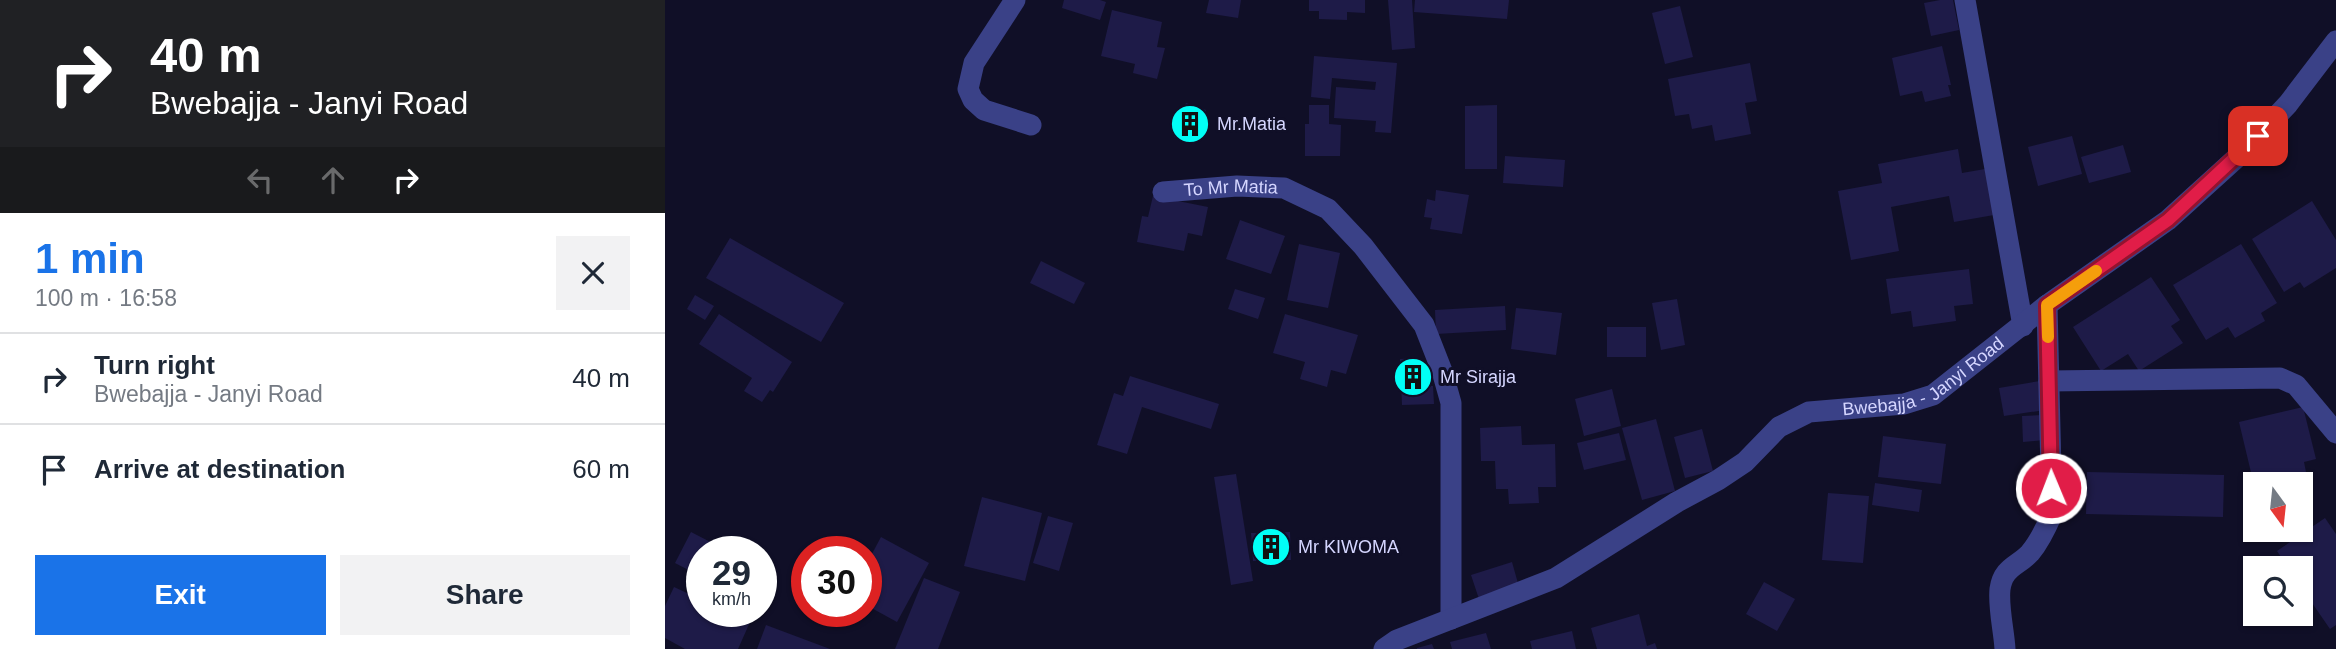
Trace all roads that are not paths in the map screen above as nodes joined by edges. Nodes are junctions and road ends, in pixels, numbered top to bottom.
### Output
1 (1015, 0) edge
2 (1965, 0) edge
3 (2336, 41) edge
4 (1031, 125) dead end
5 (1163, 192) dead end
6 (2047, 305) junction
7 (2024, 326) junction
8 (2049, 380) junction
9 (2336, 433) edge
10 (1451, 619) junction
11 (1384, 649) edge
12 (2005, 649) edge

1 - 4 street
2 - 7 street
3 - 6 street, Bwebajja - Janyi Road
5 - 10 street, To Mr Matia
6 - 7 street, Bwebajja - Janyi Road
6 - 8 street
7 - 10 street, Bwebajja - Janyi Road
8 - 9 street
8 - 12 street
10 - 11 street, Bwebajja - Janyi Road

